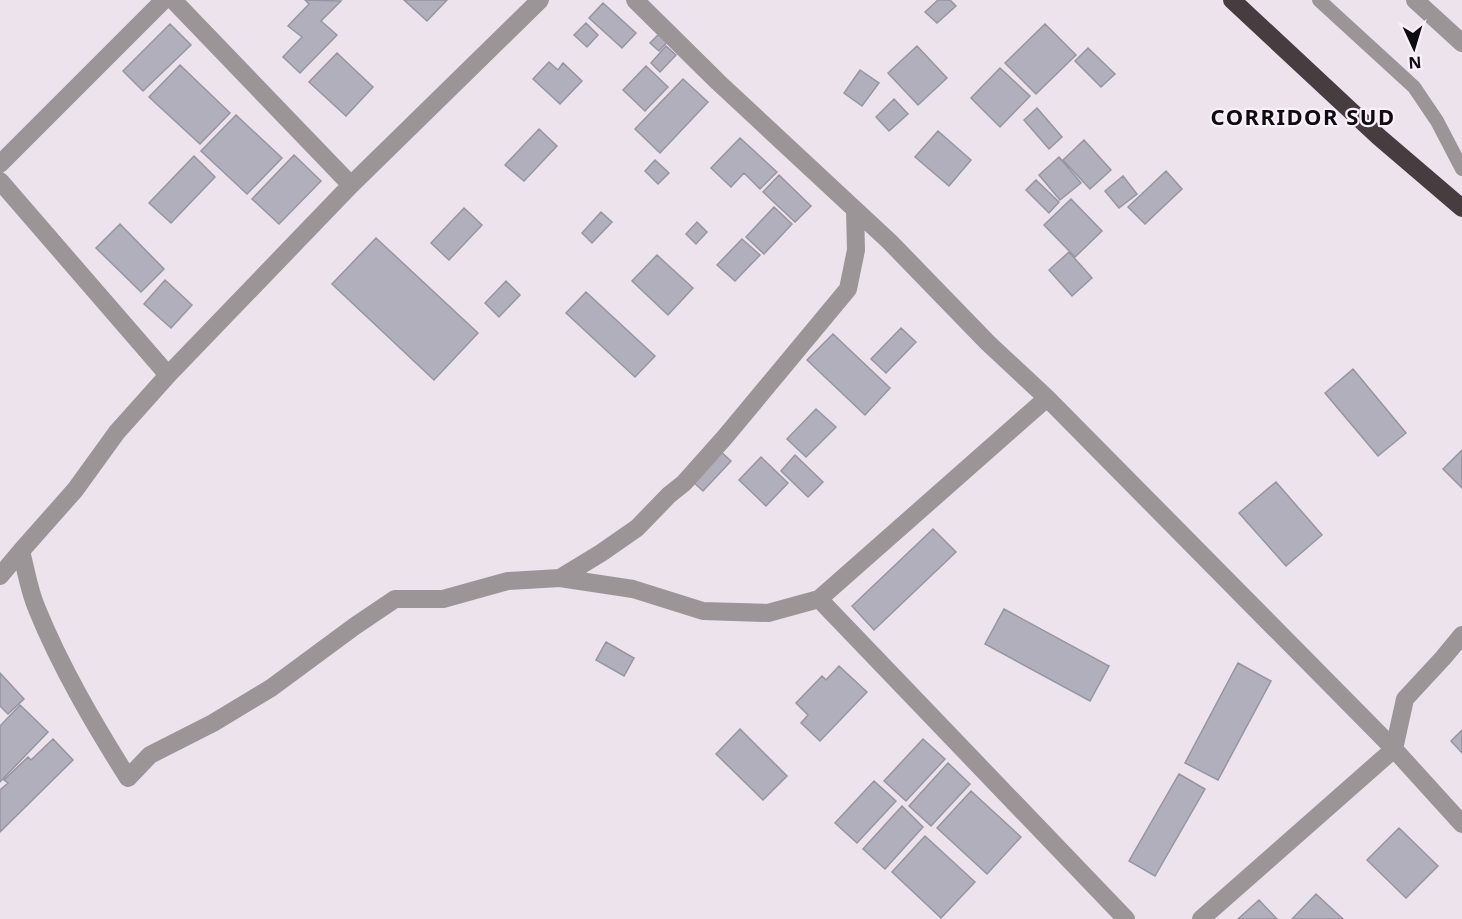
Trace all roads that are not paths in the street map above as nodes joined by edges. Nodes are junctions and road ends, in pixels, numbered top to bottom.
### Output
1 (164, 0) edge
2 (173, 0) edge
3 (540, 0) edge
4 (635, 0) edge
5 (1232, 0) edge
6 (1319, 0) edge
7 (1415, 0) edge
8 (1462, 43) edge
9 (0, 164) edge
10 (1462, 169) edge
11 (0, 181) edge
12 (351, 185) junction
13 (1462, 208) edge
14 (855, 210) junction
15 (168, 375) junction
16 (1047, 398) junction
17 (21, 551) junction
18 (0, 576) edge
19 (560, 578) junction
20 (819, 599) junction
21 (1462, 635) edge
22 (1394, 749) junction
23 (1462, 824) edge
24 (1126, 919) edge
25 (1201, 919) edge

1 - 9 street
2 - 12 street
3 - 12 street
4 - 14 street
5 - 13 highway
6 - 10 lane
7 - 8 street
11 - 15 street
12 - 15 street
14 - 16 street
14 - 19 street
15 - 17 street
16 - 20 street
16 - 22 street
17 - 18 street
17 - 19 street
19 - 20 street
20 - 24 street
21 - 22 street
22 - 23 street
22 - 25 street

